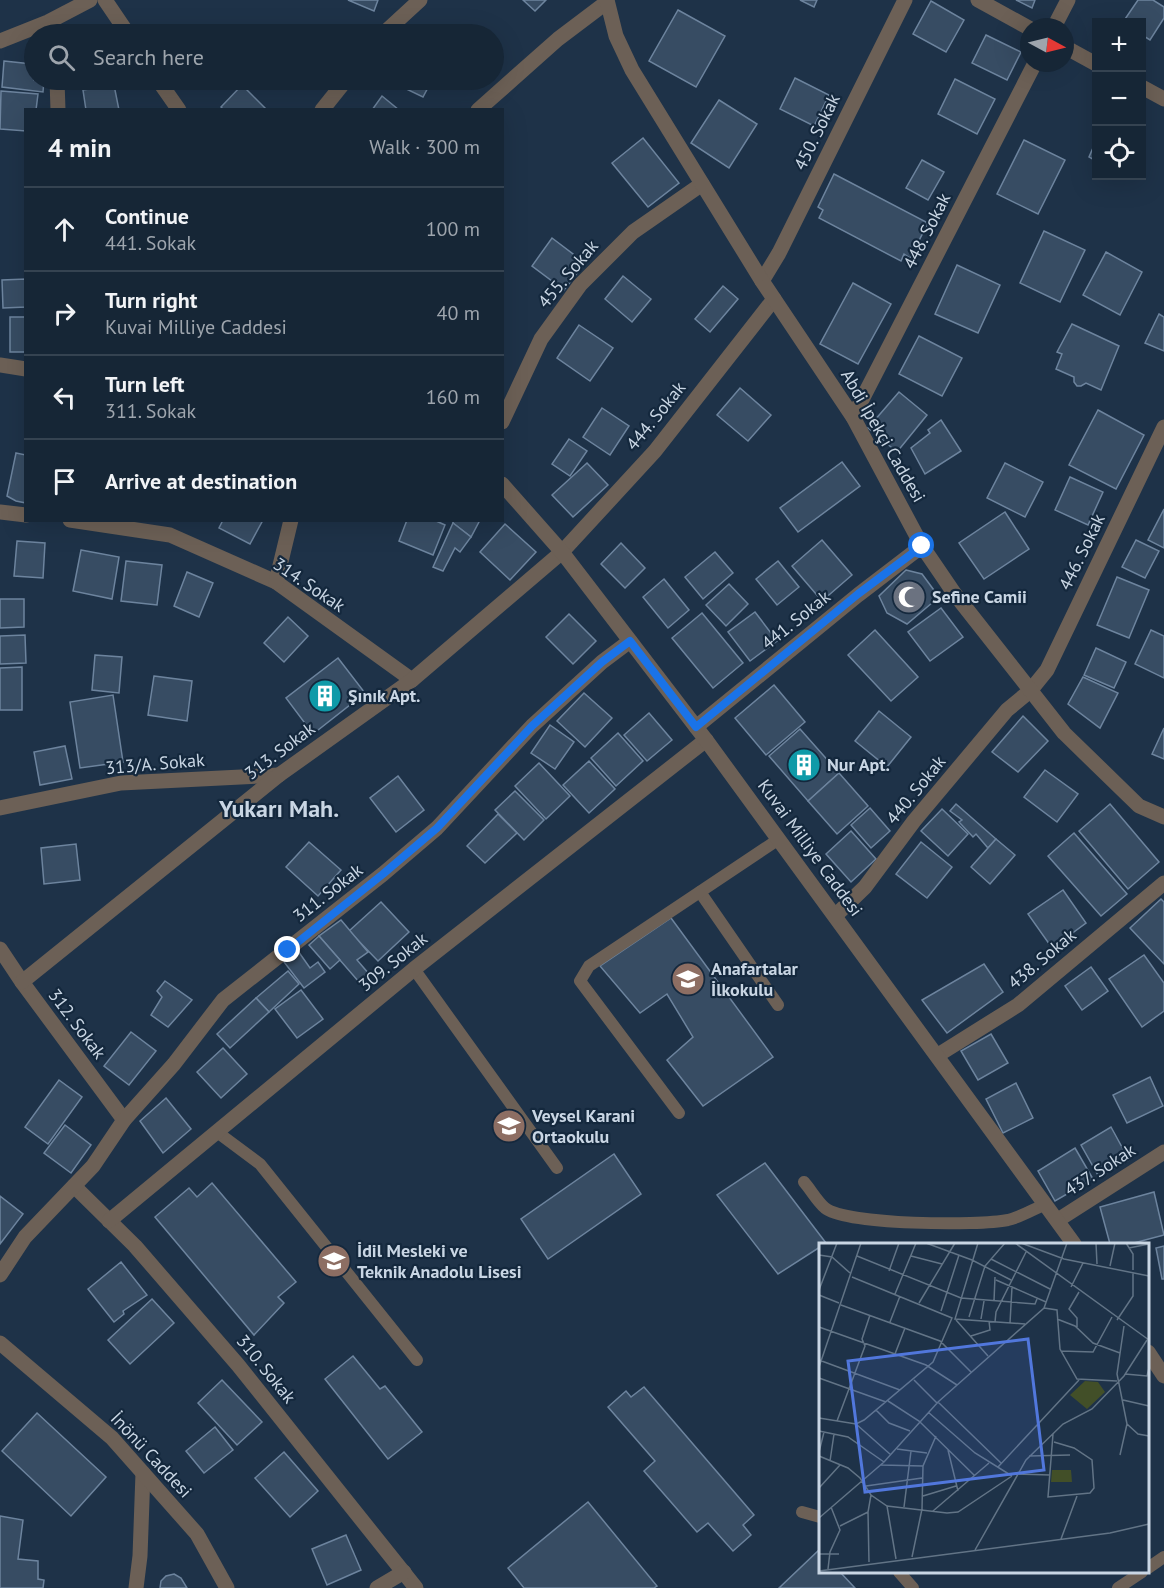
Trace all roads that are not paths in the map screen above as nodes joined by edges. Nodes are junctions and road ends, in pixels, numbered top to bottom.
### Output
1 (90, 0) edge
2 (105, 0) edge
3 (420, 0) edge
4 (904, 0) edge
5 (978, 0) edge
6 (1068, 0) edge
7 (607, 1) edge
8 (1059, 18) edge
9 (1020, 23) edge
10 (55, 24) edge
11 (121, 24) edge
12 (394, 24) edge
13 (24, 35) edge
14 (0, 41) edge
15 (1074, 52) edge
16 (1092, 62) edge
17 (1030, 72) edge
18 (504, 87) edge
19 (1146, 89) edge
20 (57, 90) edge
21 (165, 90) edge
22 (338, 90) edge
23 (501, 90) edge
24 (1164, 99) edge
25 (58, 108) edge
26 (177, 108) edge
27 (324, 108) edge
28 (480, 108) edge
29 (702, 184) junction
30 (762, 281) junction
31 (774, 299) junction
32 (0, 365) edge
33 (24, 369) edge
34 (853, 417) junction
35 (504, 418) edge
36 (1164, 427) edge
37 (504, 486) edge
38 (0, 512) edge
39 (24, 514) edge
40 (95, 522) edge
41 (291, 522) edge
42 (171, 528) edge
43 (922, 546) junction
44 (562, 552) junction
45 (276, 582) junction
46 (630, 641) junction
47 (412, 680) junction
48 (1030, 692) junction
49 (696, 727) junction
50 (706, 740) junction
51 (279, 775) junction
52 (0, 807) edge
53 (1164, 817) edge
54 (779, 839) junction
55 (1164, 883) edge
56 (700, 892) junction
57 (835, 916) junction
58 (0, 949) edge
59 (414, 969) junction
60 (22, 982) junction
61 (778, 1005) dead end
62 (938, 1055) junction
63 (679, 1113) dead end
64 (124, 1120) junction
65 (217, 1132) junction
66 (1164, 1152) edge
67 (557, 1168) dead end
68 (804, 1182) dead end
69 (74, 1186) junction
70 (1046, 1204) junction
71 (1058, 1220) junction
72 (109, 1221) junction
73 (1073, 1243) edge
74 (0, 1275) edge
75 (0, 1343) edge
76 (1149, 1354) edge
77 (417, 1360) dead end
78 (1164, 1376) edge
79 (143, 1473) junction
80 (802, 1512) dead end
81 (819, 1516) edge
82 (1164, 1557) edge
83 (1149, 1567) edge
84 (404, 1572) junction
85 (900, 1573) edge
86 (1140, 1573) edge
87 (136, 1588) edge
88 (227, 1588) edge
89 (376, 1588) edge
90 (416, 1588) edge
91 (913, 1588) edge
92 (1118, 1588) edge

1 - 10 street
2 - 11 street
3 - 12 street
4 - 30 street, 450. Sokak
5 - 9 street
6 - 8 street
7 - 18 street
7 - 29 street, Abdi İpekçi Caddesi
13 - 14 street
15 - 16 street
17 - 34 street, 448. Sokak
19 - 24 street
20 - 25 street
21 - 26 street
22 - 27 street
23 - 28 street
29 - 30 street, Abdi İpekçi Caddesi
29 - 35 street, 455. Sokak
30 - 31 street, Abdi İpekçi Caddesi
31 - 34 street, Abdi İpekçi Caddesi
31 - 44 street, 444. Sokak
32 - 33 street
34 - 43 street, Abdi İpekçi Caddesi
36 - 48 street, 446. Sokak
37 - 44 street, Kuvai Milliye Caddesi
38 - 39 street
40 - 42 street, 314. Sokak
41 - 45 street
42 - 45 street, 314. Sokak
43 - 48 street, Abdi İpekçi Caddesi
43 - 49 street, 441. Sokak
44 - 46 street, Kuvai Milliye Caddesi
44 - 47 street, 313. Sokak
45 - 47 street, 314. Sokak
46 - 49 street, Kuvai Milliye Caddesi
46 - 64 street, 311. Sokak
47 - 51 street, 313. Sokak
48 - 53 street, Abdi İpekçi Caddesi
48 - 57 street, 440. Sokak
49 - 50 street, Kuvai Milliye Caddesi
50 - 54 street, Kuvai Milliye Caddesi
50 - 59 street, 309. Sokak
51 - 52 street, 313/A. Sokak
51 - 60 street, 313. Sokak
54 - 56 lane
54 - 57 street, Kuvai Milliye Caddesi
55 - 62 street, 438. Sokak
56 - 61 lane
56 - 63 lane
57 - 62 street, Kuvai Milliye Caddesi
58 - 60 street, 312. Sokak
59 - 65 street, 309. Sokak
59 - 67 lane
60 - 64 street, 312. Sokak
62 - 70 street, Kuvai Milliye Caddesi
64 - 69 street, 311. Sokak
65 - 72 street, 309. Sokak
65 - 77 lane
66 - 71 street, 437. Sokak
68 - 70 lane
69 - 72 street, 310. Sokak
69 - 74 street, 311. Sokak
70 - 71 street, Kuvai Milliye Caddesi
71 - 73 street, Kuvai Milliye Caddesi
72 - 84 street, 310. Sokak
75 - 79 street, İnönü Caddesi
76 - 78 street
79 - 87 street
79 - 88 street, İnönü Caddesi
80 - 81 lane
82 - 83 lane
84 - 89 street
84 - 90 street, 310. Sokak
85 - 91 lane
86 - 92 lane

